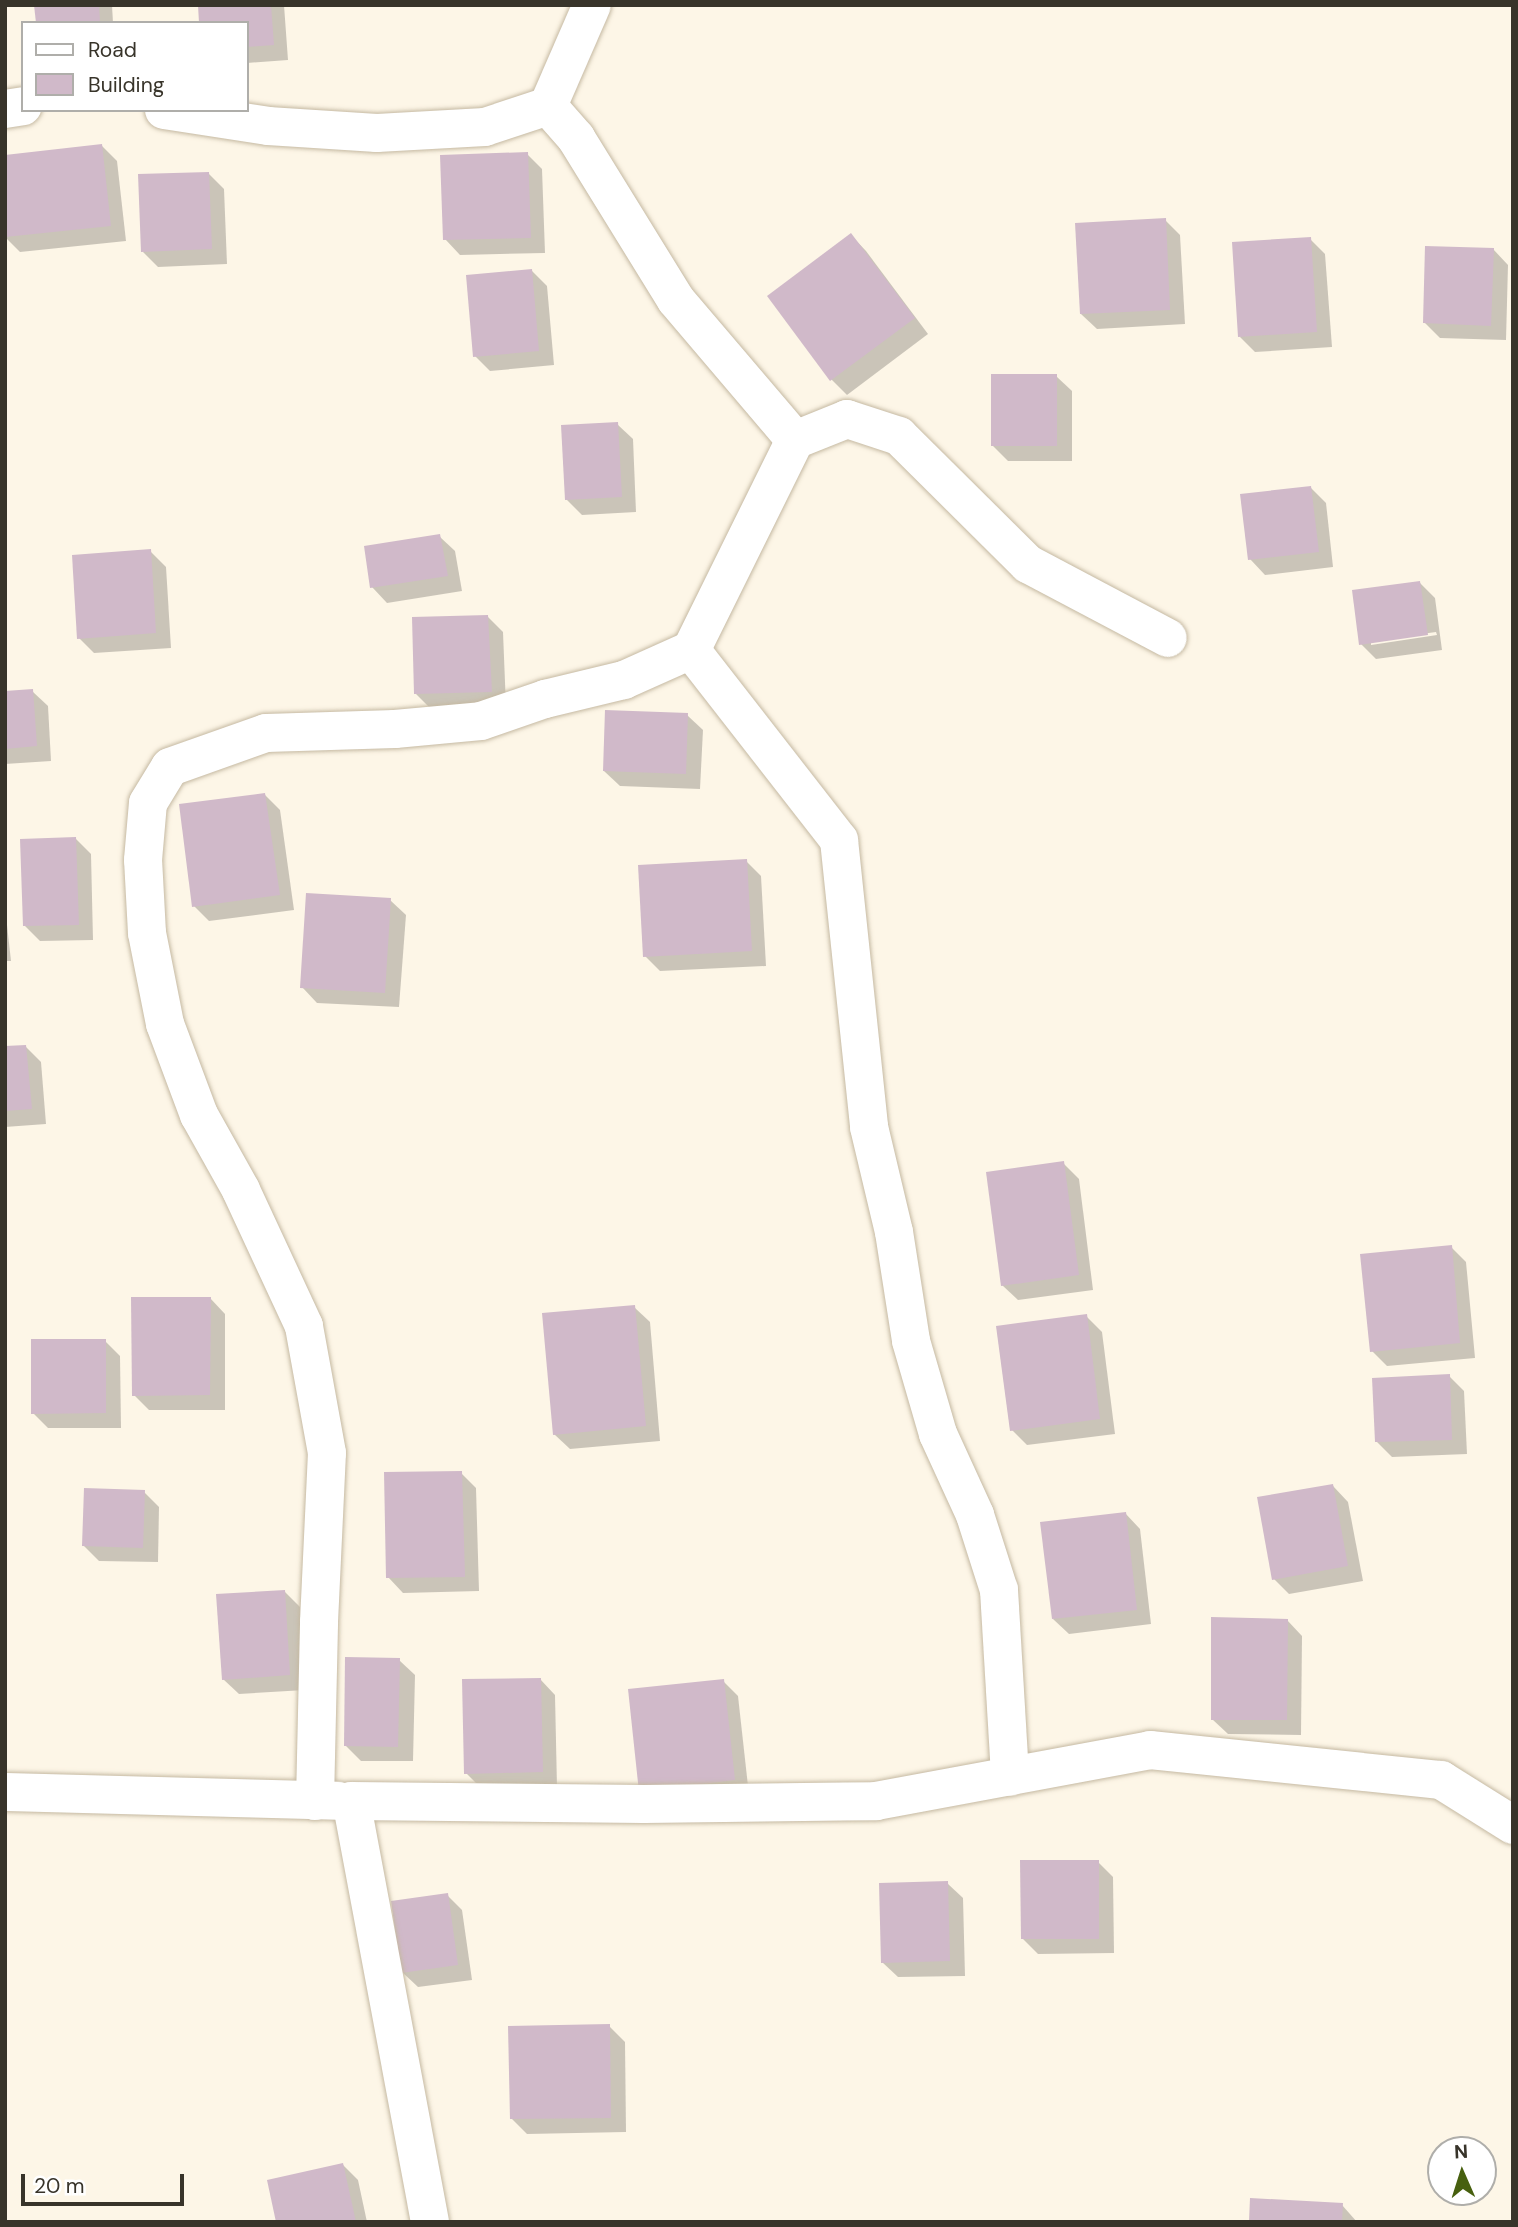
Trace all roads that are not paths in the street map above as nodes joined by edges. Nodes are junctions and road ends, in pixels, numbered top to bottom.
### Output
1 (592, 5) edge
2 (548, 106) junction
3 (177, 112) edge
4 (795, 440) junction
5 (1168, 638) dead end
6 (691, 650) junction
7 (1010, 1777) junction
8 (5, 1792) edge
9 (333, 1801) junction
10 (1513, 1825) edge
11 (430, 2222) edge

1 - 2 street
2 - 3 street
2 - 4 street
4 - 5 street
4 - 6 street
6 - 7 street
6 - 9 street
7 - 9 street
7 - 10 street
8 - 9 street
9 - 11 street

